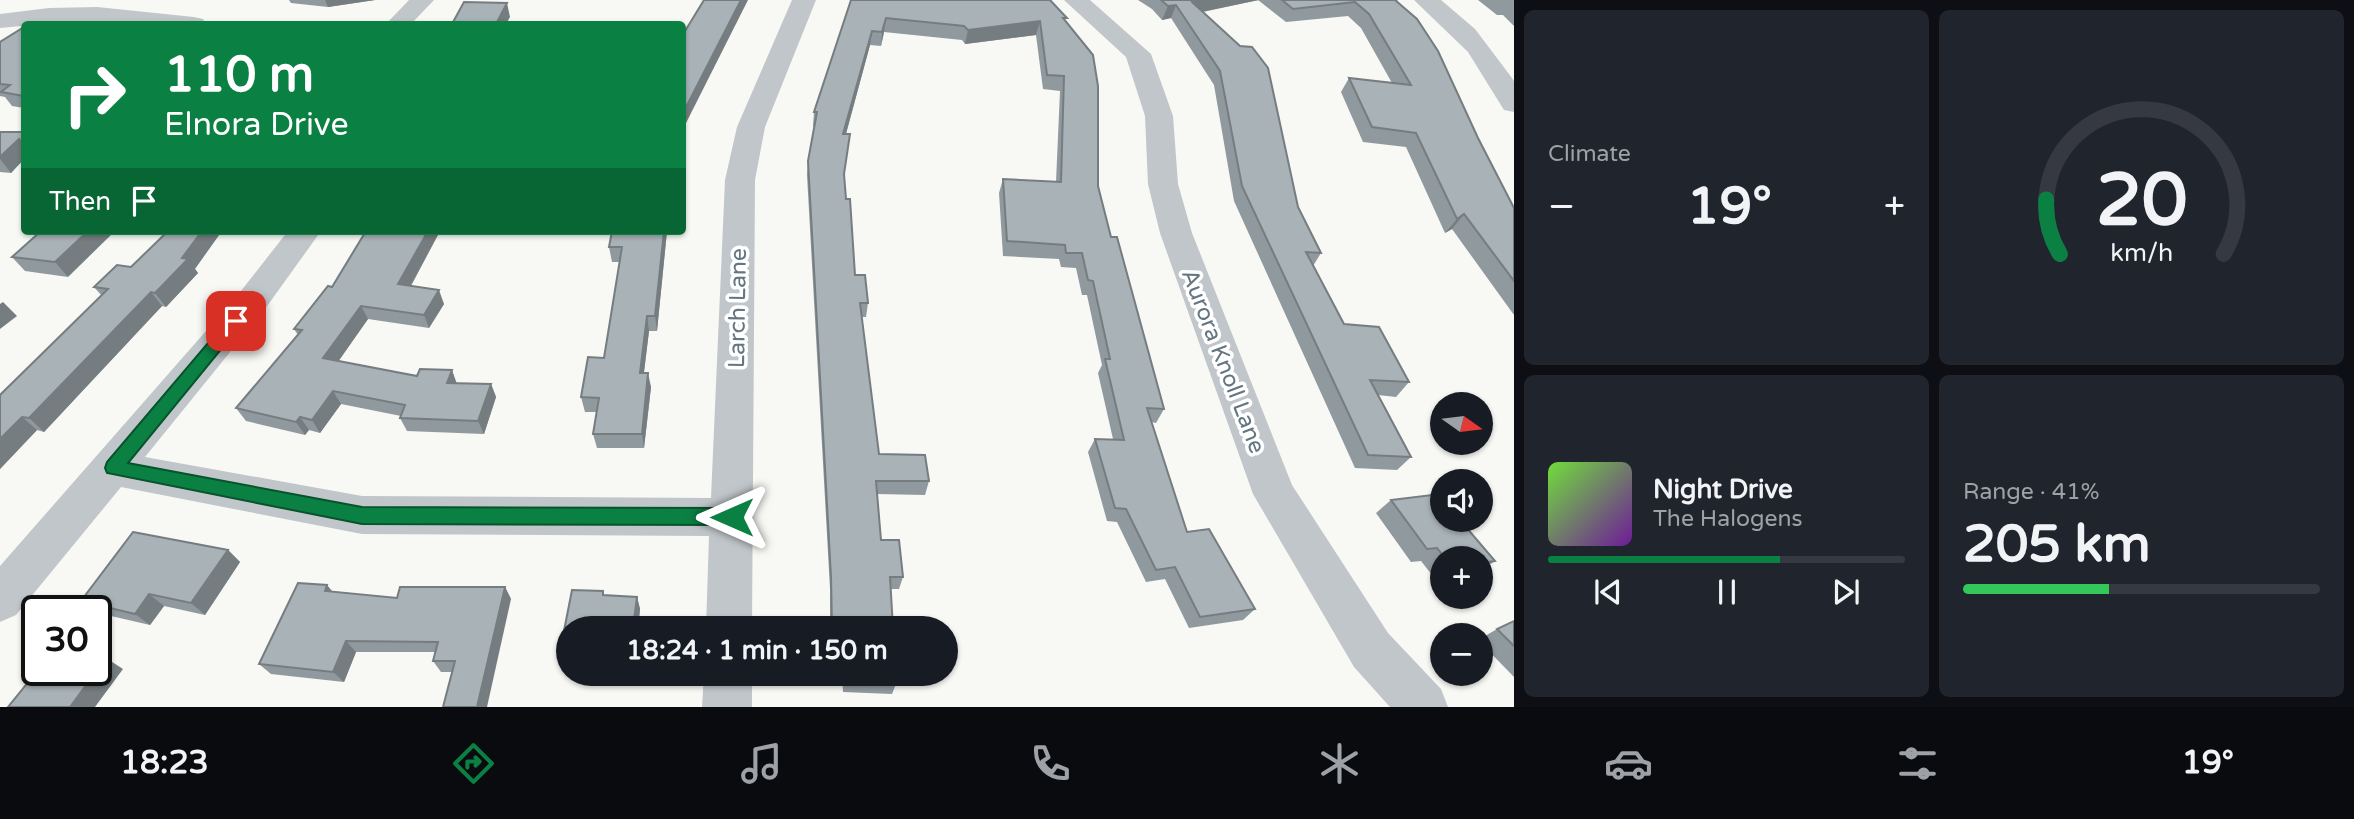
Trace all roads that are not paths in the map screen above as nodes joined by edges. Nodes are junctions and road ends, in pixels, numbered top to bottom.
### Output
1 (422, 0) edge
2 (804, 0) edge
3 (1076, 0) edge
4 (1426, 0) edge
5 (1, 21) edge
6 (168, 21) edge
7 (401, 21) edge
8 (1514, 104) edge
9 (302, 235) edge
10 (113, 468) junction
11 (732, 517) junction
12 (0, 600) edge
13 (729, 616) edge
14 (727, 686) edge
15 (727, 707) edge
16 (1423, 707) edge

1 - 7 street
2 - 11 street, Larch Lane
3 - 16 street, Aurora Knoll Lane
4 - 8 street
5 - 6 street
9 - 10 street
10 - 11 street
10 - 12 street
11 - 13 street, Larch Lane
14 - 15 street

